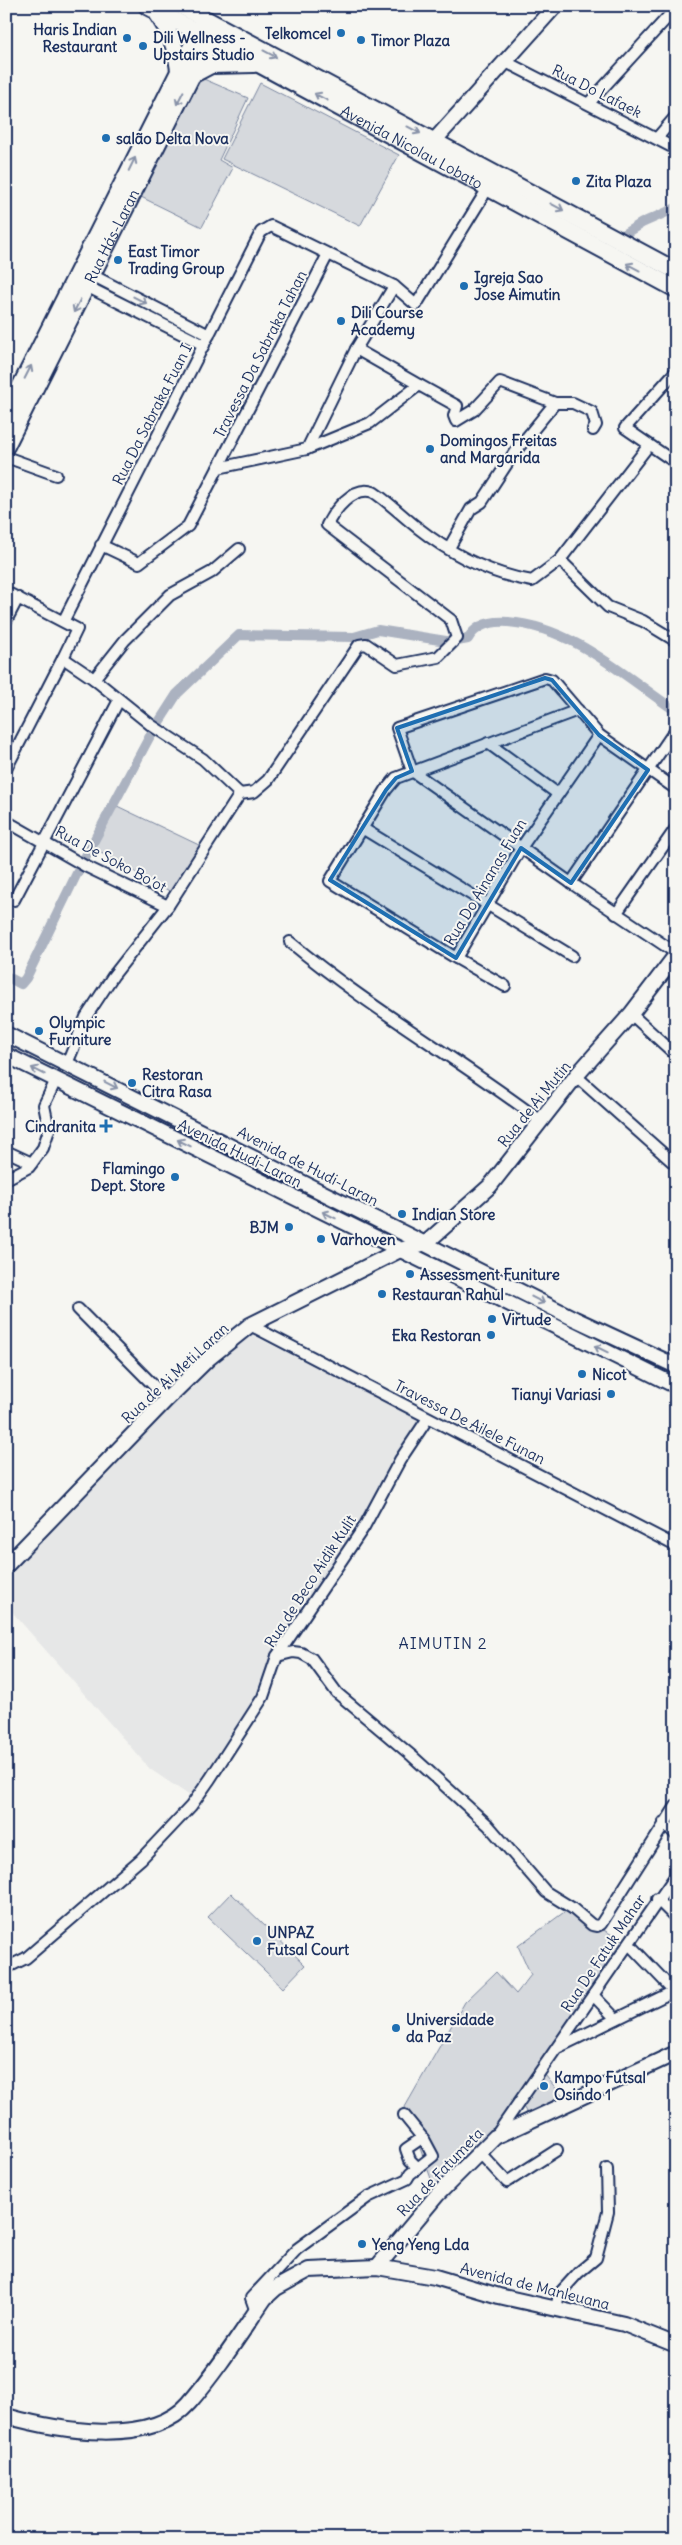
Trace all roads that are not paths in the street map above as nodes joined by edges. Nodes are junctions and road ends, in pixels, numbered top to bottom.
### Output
1 (181, 6) edge
2 (555, 6) edge
3 (676, 8) edge
4 (151, 9) edge
5 (208, 30) junction
6 (504, 61) junction
7 (259, 64) junction
8 (185, 73) junction
9 (589, 103) junction
10 (676, 116) edge
11 (656, 138) junction
12 (434, 141) junction
13 (676, 149) edge
14 (488, 188) junction
15 (328, 254) junction
16 (675, 268) edge
17 (83, 278) junction
18 (394, 286) junction
19 (676, 289) edge
20 (207, 340) junction
21 (356, 349) junction
22 (676, 371) edge
23 (418, 385) junction
24 (555, 403) junction
25 (6, 415) edge
26 (594, 430) dead end
27 (649, 445) junction
28 (6, 446) edge
29 (307, 449) junction
30 (6, 457) edge
31 (676, 463) edge
32 (218, 468) junction
33 (56, 474) dead end
34 (100, 545) junction
35 (450, 548) junction
36 (240, 549) dead end
37 (560, 560) junction
38 (6, 592) edge
39 (18, 598) junction
40 (64, 620) junction
41 (6, 621) edge
42 (676, 641) edge
43 (63, 658) junction
44 (94, 679) junction
45 (119, 700) junction
46 (578, 710) junction
47 (676, 729) edge
48 (599, 735) junction
49 (488, 743) junction
50 (6, 769) edge
51 (648, 770) junction
52 (412, 771) junction
53 (676, 790) edge
54 (240, 794) junction
55 (558, 794) junction
56 (6, 821) edge
57 (362, 828) junction
58 (676, 828) edge
59 (43, 841) junction
60 (521, 848) junction
61 (571, 883) junction
62 (6, 897) edge
63 (488, 903) junction
64 (168, 906) junction
65 (616, 914) junction
66 (290, 942) dead end
67 (676, 954) edge
68 (572, 956) dead end
69 (456, 958) junction
70 (505, 986) dead end
71 (631, 1014) junction
72 (6, 1034) edge
73 (6, 1055) edge
74 (676, 1055) edge
75 (67, 1064) junction
76 (576, 1076) junction
77 (56, 1080) junction
78 (541, 1121) junction
79 (6, 1151) edge
80 (32, 1163) junction
81 (676, 1165) edge
82 (6, 1179) edge
83 (426, 1243) junction
84 (400, 1250) junction
85 (78, 1309) dead end
86 (250, 1325) junction
87 (676, 1366) edge
88 (676, 1386) edge
89 (168, 1399) junction
90 (428, 1418) junction
91 (676, 1546) edge
92 (6, 1566) edge
93 (277, 1656) junction
94 (676, 1806) edge
95 (664, 1822) junction
96 (676, 1836) edge
97 (676, 1875) edge
98 (657, 1899) junction
99 (676, 1918) edge
100 (629, 1944) junction
101 (6, 1968) edge
102 (675, 1990) edge
103 (594, 1996) junction
104 (616, 2019) junction
105 (556, 2048) junction
106 (676, 2053) edge
107 (404, 2115) dead end
108 (422, 2138) junction
109 (495, 2138) junction
110 (557, 2150) dead end
111 (481, 2154) junction
112 (418, 2168) junction
113 (607, 2169) dead end
114 (377, 2267) junction
115 (556, 2309) junction
116 (256, 2312) junction
117 (676, 2345) edge
118 (6, 2416) edge

1 - 5 main road, Avenida Nicolau Lobato
2 - 6 street
3 - 9 street
4 - 5 main road, Avenida Nicolau Lobato
4 - 8 main road
5 - 7 main road, Avenida Nicolau Lobato
5 - 8 main road, Rua Hás-Laran
5 -> 12 main road, Avenida Nicolau Lobato
6 - 9 street, Rua Do Lafaek
6 - 12 street
7 - 8 main road
14 -> 7 main road, Avenida Nicolau Lobato
8 - 17 main road, Rua Hás-Laran
9 - 11 street, Rua Do Lafaek
10 - 11 street
11 - 13 street, Rua Do Lafaek
12 -> 16 main road, Avenida Nicolau Lobato
14 - 18 street
19 -> 14 main road, Avenida Nicolau Lobato
15 - 18 street
15 - 20 street, Rua Da Sabraka Fuan I
15 - 32 street, Travessa Da Sabraka Tahan
17 - 20 street
25 -> 17 main road, Rua Hás-Laran
17 -> 28 main road, Rua Hás-Laran
18 - 21 street
20 - 34 street, Rua Da Sabraka Fuan I
21 - 23 street
21 - 29 street
22 - 27 street
23 - 24 street
23 - 29 street
24 - 26 street
24 - 35 street
27 - 31 street
27 - 37 street
29 - 32 street
30 - 33 street
32 - 34 street, Travessa Da Sabraka Tahan
34 - 40 street, Rua Da Sabraka Fuan I
35 - 37 street
35 - 54 street
36 - 44 street
37 - 42 street
38 - 39 street
39 - 40 street
39 - 41 street
40 - 43 street
43 - 44 street
43 - 50 street
44 - 45 street
45 - 54 street
45 - 59 street
46 - 48 street
46 - 49 street, Rua Do Ainanas Fuan
46 - 52 street
47 - 51 street
48 - 51 street
48 - 55 street, Rua Do Ainanas Fuan
49 - 52 street, Rua Do Ainanas Fuan
49 - 55 street
51 - 53 street
51 - 61 street
52 - 57 street, Rua Do Ainanas Fuan
52 - 60 street
54 - 64 street
55 - 60 street, Rua Do Ainanas Fuan
56 - 59 street, Rua De Soko Bo’ot
57 - 63 street
57 - 69 street, Rua Do Ainanas Fuan
58 - 65 street
59 - 62 street
59 - 64 street, Rua De Soko Bo’ot
60 - 61 street
60 - 63 street, Rua Do Ainanas Fuan
61 - 65 street
63 - 68 street
63 - 69 street, Rua Do Ainanas Fuan
64 - 75 street, Rua De Soko Bo’ot
65 - 67 street
66 - 78 street
67 - 71 street, Rua de Ai Mutin
69 - 70 street
71 - 74 street
71 - 76 street, Rua de Ai Mutin
72 - 75 street, Avenida de Hudi-Laran
77 -> 73 street, Avenida Hudi-Laran
75 -> 83 street, Avenida de Hudi-Laran
76 - 78 street, Rua de Ai Mutin
76 - 81 street
77 - 80 street
84 -> 77 street, Avenida Hudi-Laran
78 - 83 street, Rua de Ai Mutin
79 - 80 street
80 - 82 street
83 - 84 street, Rua de Ai Mutin
83 -> 87 street, Avenida de Hudi-Laran
84 - 86 street, Rua de Ai Meti Laran
88 -> 84 street, Avenida Hudi-Laran
85 - 89 street
86 - 89 street, Rua de Ai Meti Laran
86 - 90 street, Travessa De Ailele Funan
89 - 92 street, Rua de Ai Meti Laran
90 - 91 street, Travessa De Ailele Funan
90 - 93 street, Rua de Beco Aidik Kulit
93 - 95 street
93 - 101 street, Rua de Beco Aidik Kulit
94 - 95 street
95 - 96 street
97 - 98 street, Rua De Fatuk Mahar
98 - 99 street
98 - 100 street, Rua De Fatuk Mahar
100 - 102 street
100 - 103 street, Rua De Fatuk Mahar
102 - 104 street
103 - 104 street
103 - 105 street, Rua De Fatuk Mahar
104 - 105 street
105 - 109 street, Rua De Fatuk Mahar
106 - 109 street, Rua de Fatumeta
107 - 108 street
108 - 112 street
108 - 112 street
109 - 111 street, Rua de Fatumeta
110 - 111 street
111 - 114 street, Rua de Fatumeta
112 - 116 street
113 - 115 street
114 - 115 street, Avenida de Manleuana
114 - 116 street, Avenida de Manleuana
115 - 117 street, Avenida de Manleuana
116 - 118 street, Avenida de Manleuana

